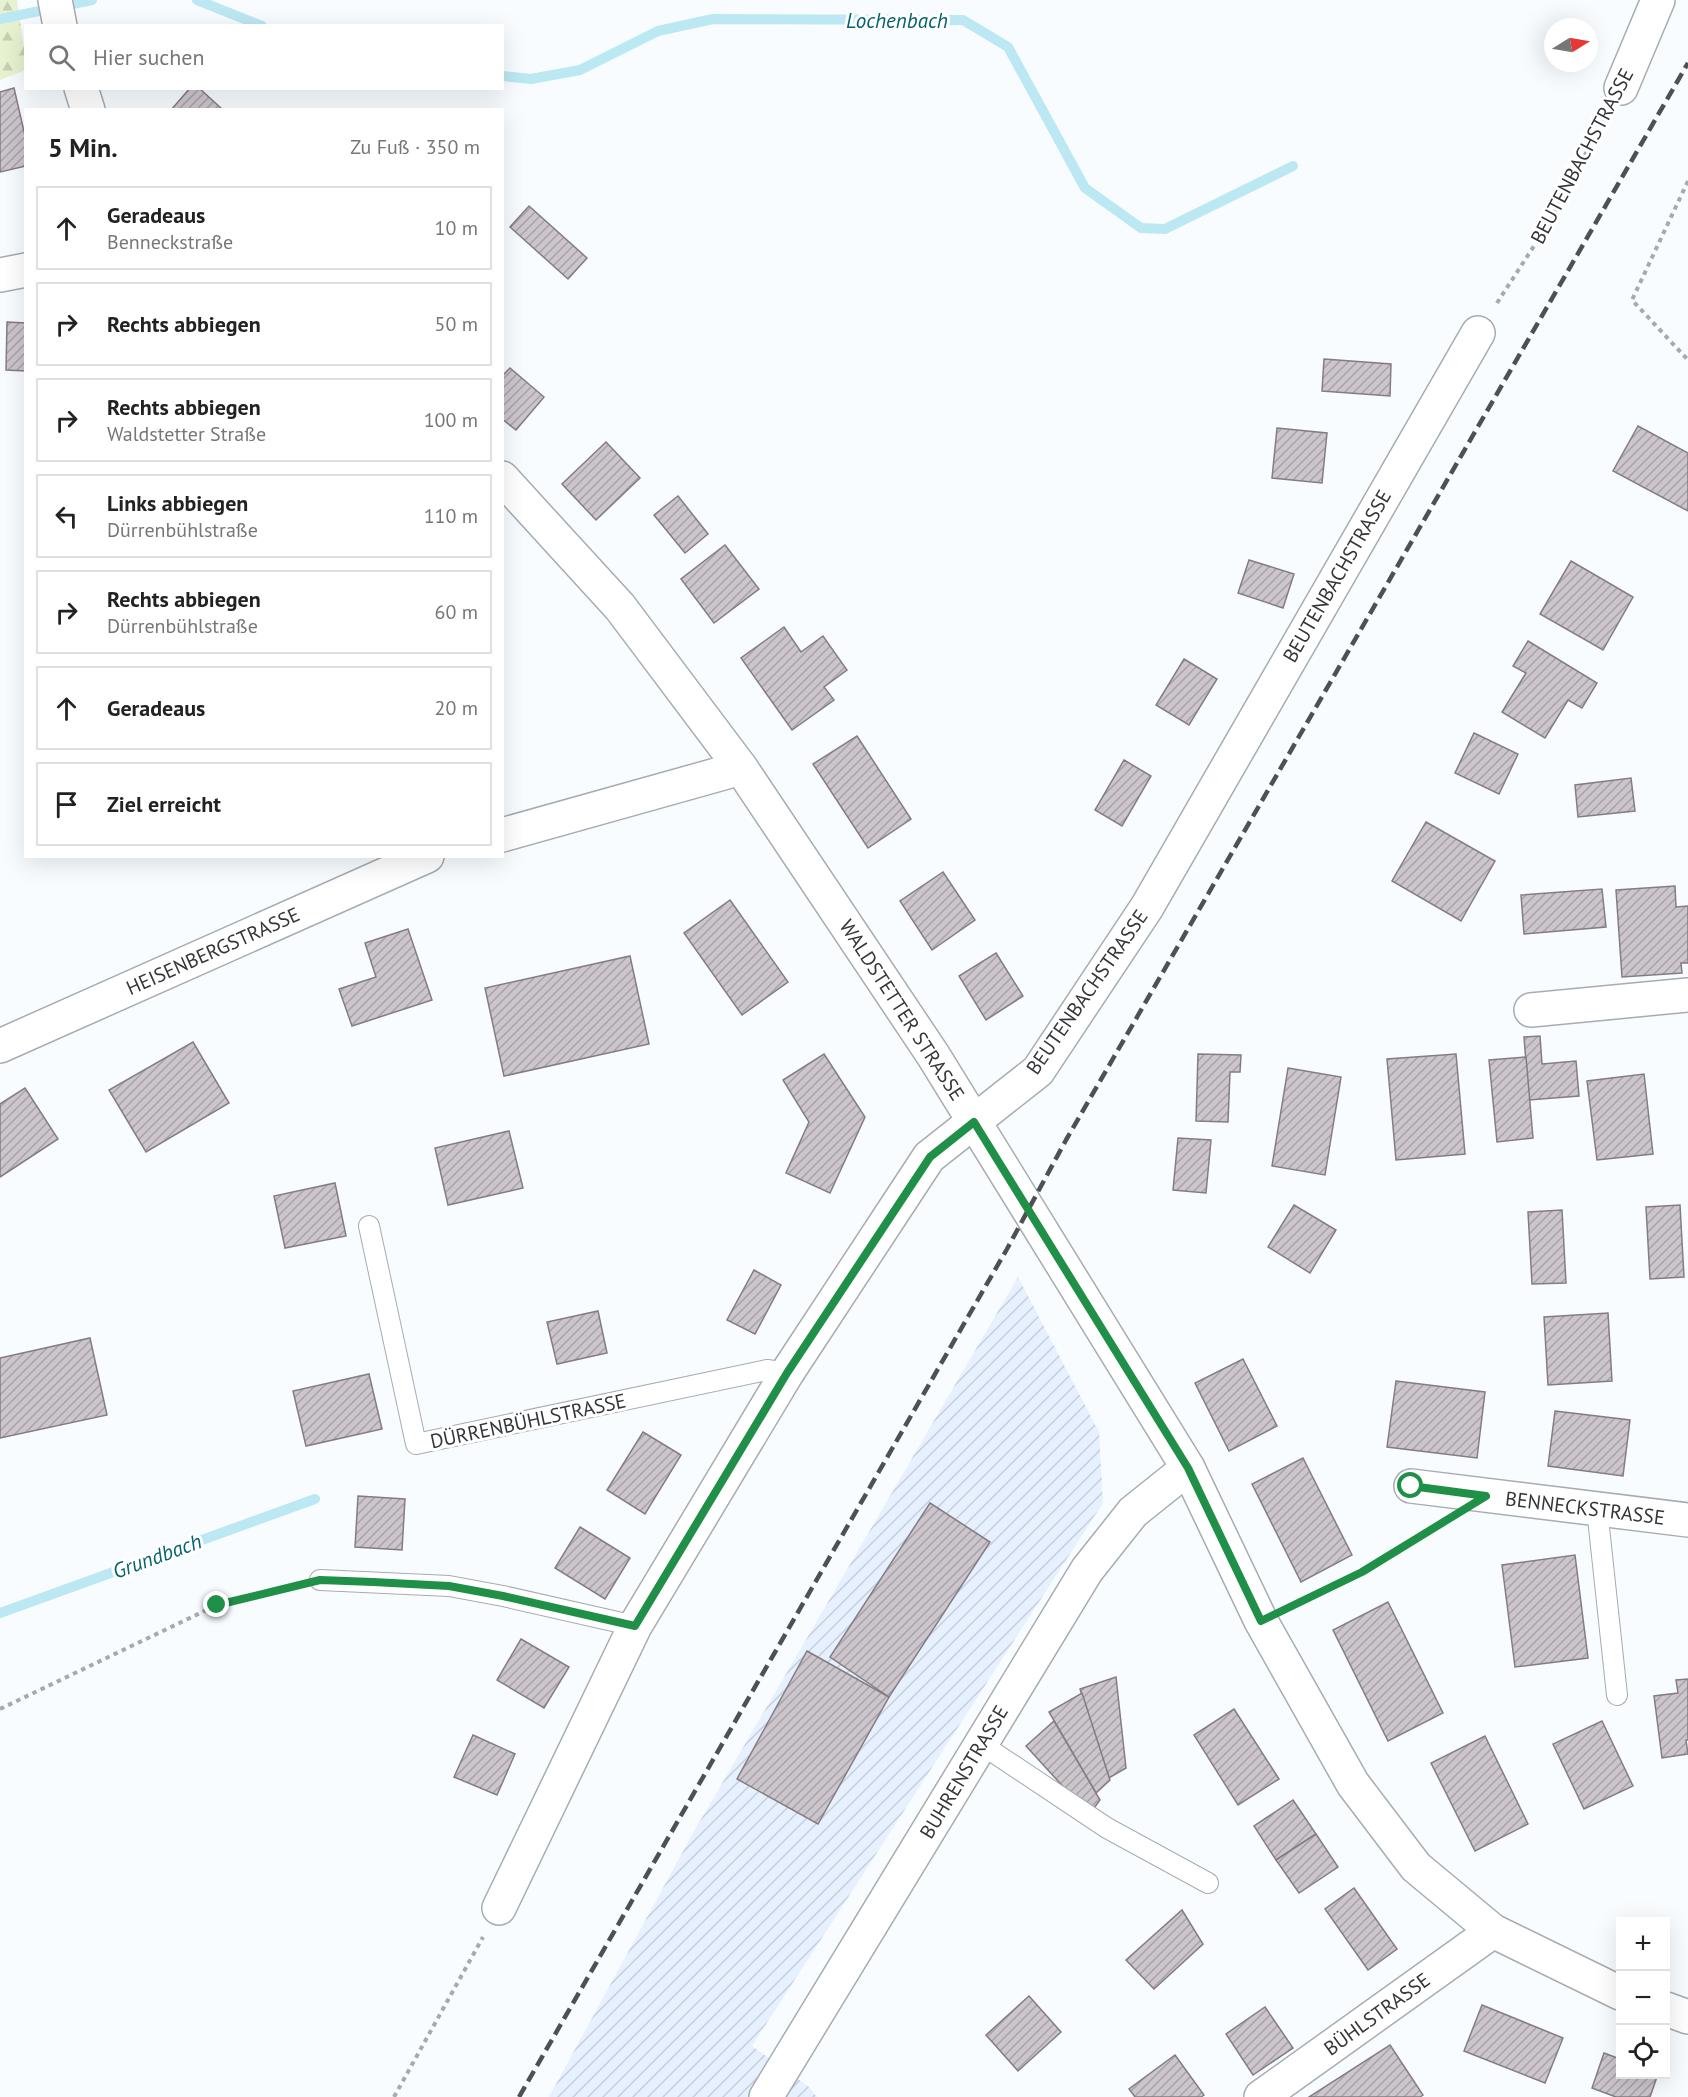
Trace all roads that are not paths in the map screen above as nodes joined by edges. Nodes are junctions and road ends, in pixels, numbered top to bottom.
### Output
1 (55, 0) edge
2 (1658, 0) edge
3 (60, 24) edge
4 (1621, 88) road end
5 (82, 90) edge
6 (87, 108) edge
7 (24, 270) edge
8 (0, 275) edge
9 (1478, 333) road end
10 (504, 480) edge
11 (741, 768) junction
12 (504, 834) edge
13 (423, 858) edge
14 (1688, 995) edge
15 (1531, 1010) dead end
16 (0, 1046) edge
17 (974, 1122) junction
18 (369, 1226) dead end
19 (787, 1373) junction
20 (1188, 1468) junction
21 (1411, 1486) dead end
22 (1597, 1509) junction
23 (1688, 1520) edge
24 (320, 1580) road end
25 (635, 1626) junction
26 (1617, 1695) dead end
27 (981, 1744) junction
28 (1208, 1883) dead end
29 (499, 1908) road end
30 (1493, 1931) junction
31 (1616, 1991) edge
32 (1670, 2011) edge
33 (1688, 2017) edge
34 (766, 2097) edge
35 (1261, 2097) edge

1 - 3 street
2 - 4 street, BEUTENBACHSTRASSE
5 - 6 street
7 - 8 street
9 - 17 street, BEUTENBACHSTRASSE
10 - 11 street, WALDSTETTER STRASSE
11 - 12 street
11 - 17 street, WALDSTETTER STRASSE
13 - 16 street, HEISENBERGSTRASSE
14 - 15 street
17 - 19 street
17 - 20 street, WALDSTETTER STRASSE
18 - 19 lane, DÜRRENBÜHLSTRASSE
19 - 25 street
20 - 27 street, BUHRENSTRASSE
20 - 30 street, WALDSTETTER STRASSE
21 - 22 street, BENNECKSTRASSE
22 - 23 street, BENNECKSTRASSE
22 - 26 lane
24 - 25 lane
25 - 29 street
27 - 28 lane
27 - 34 street, BUHRENSTRASSE
30 - 31 street, WALDSTETTER STRASSE
30 - 35 street, BÜHLSTRASSE
32 - 33 street

